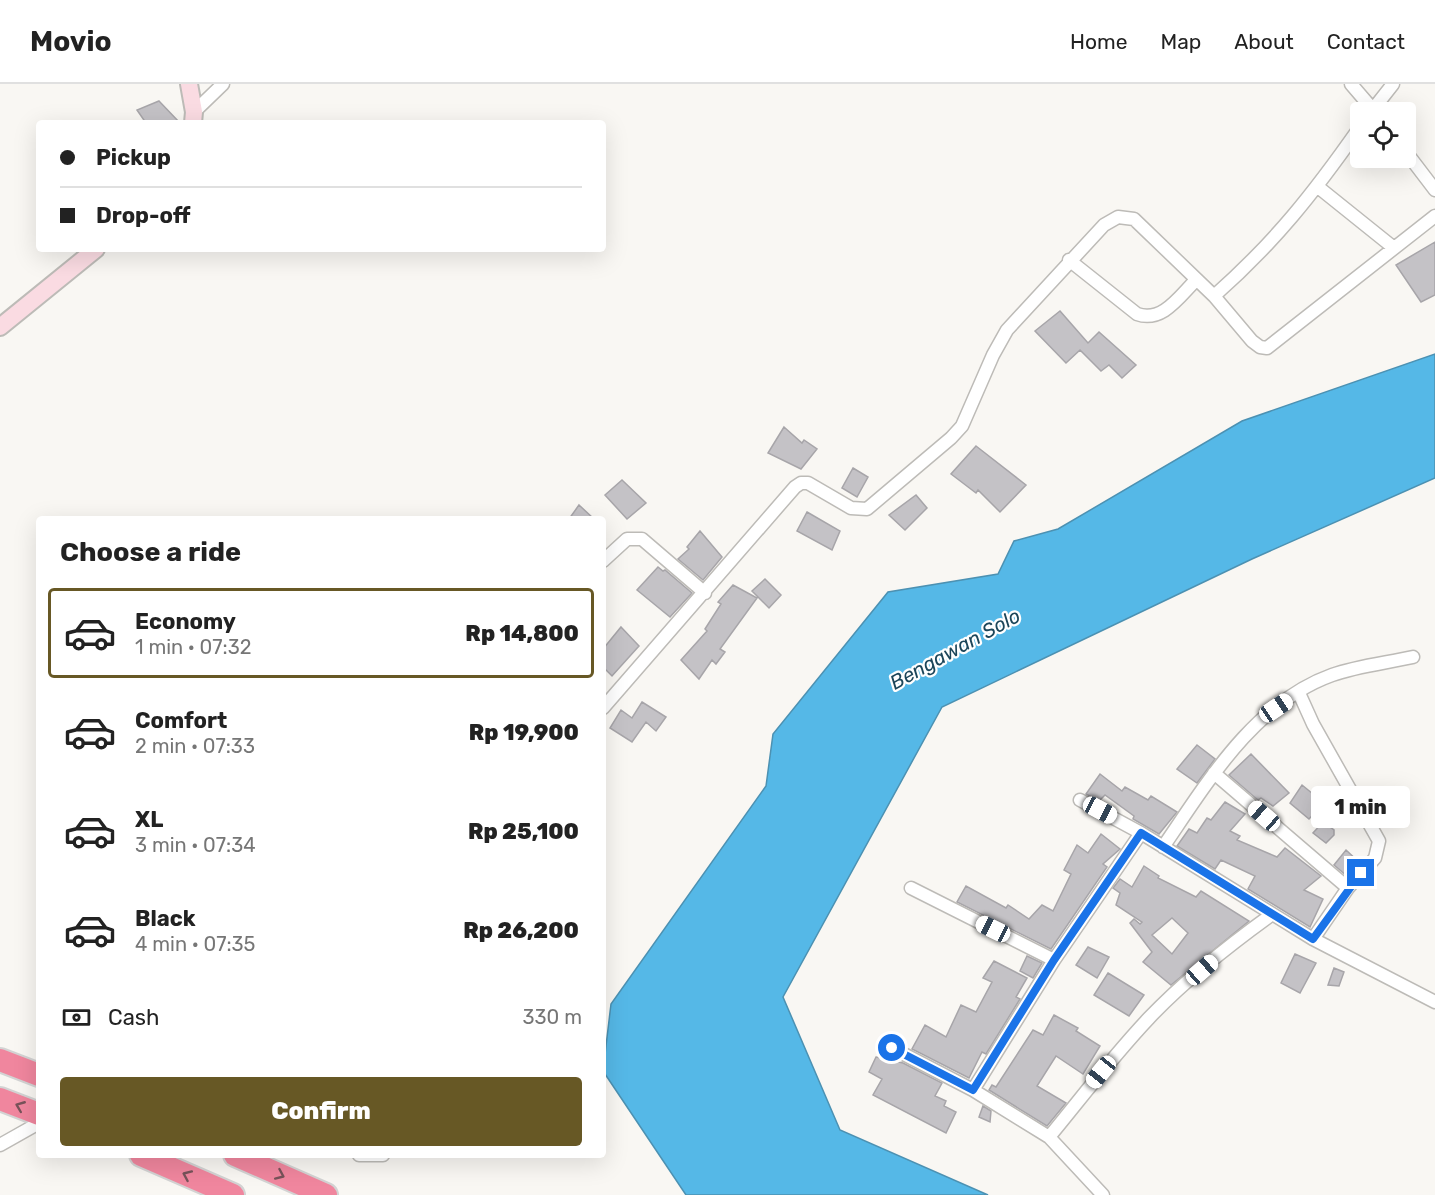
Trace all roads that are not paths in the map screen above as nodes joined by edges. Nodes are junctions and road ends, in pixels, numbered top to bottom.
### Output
1 (189, 84) edge
2 (223, 84) edge
3 (1351, 84) edge
4 (1393, 84) edge
5 (1365, 102) edge
6 (1380, 102) edge
7 (194, 118) edge
8 (1350, 141) edge
9 (1416, 165) edge
10 (1318, 187) junction
11 (1435, 190) edge
12 (1435, 216) edge
13 (1394, 248) junction
14 (93, 252) edge
15 (1069, 260) junction
16 (1195, 280) junction
17 (1214, 296) junction
18 (0, 327) edge
19 (606, 558) edge
20 (705, 593) junction
21 (1413, 657) dead end
22 (1299, 693) junction
23 (606, 705) edge
24 (1214, 772) junction
25 (1080, 800) dead end
26 (1141, 833) junction
27 (1163, 847) junction
28 (911, 888) dead end
29 (1348, 888) junction
30 (1271, 915) junction
31 (1313, 939) junction
32 (1054, 960) junction
33 (1435, 1002) edge
34 (892, 1048) dead end
35 (0, 1060) edge
36 (36, 1074) edge
37 (973, 1090) junction
38 (0, 1099) edge
39 (36, 1113) edge
40 (36, 1125) edge
41 (1049, 1137) junction
42 (0, 1145) edge
43 (148, 1158) edge
44 (242, 1158) edge
45 (233, 1195) edge
46 (326, 1195) edge
47 (1103, 1195) edge

1 - 7 street
2 - 7 street
3 - 5 street
4 - 6 street
8 - 10 street
9 - 11 street
10 - 13 street
10 - 17 street
12 - 13 street
13 - 17 street
14 - 18 street
15 - 16 street
15 - 16 street
15 - 20 street
16 - 17 street
19 - 20 street
20 - 23 street
21 - 22 street
22 - 24 street
22 - 29 street
24 - 27 street
24 - 29 street
25 - 26 street
26 - 27 street
26 - 32 street
27 - 30 street
28 - 32 street
29 - 31 street
30 - 31 street
30 - 41 street
31 - 33 street
32 - 37 street
34 - 37 street
35 - 36 highway
37 - 41 street
39 -> 38 highway
40 - 42 street
41 - 47 street
45 -> 43 highway
44 -> 46 highway

